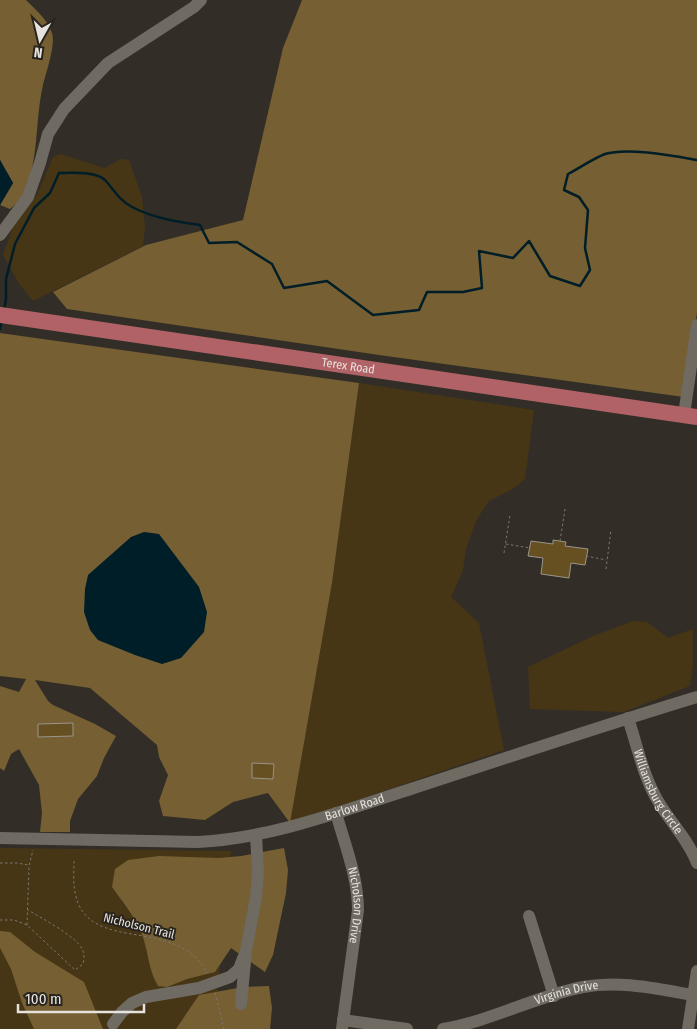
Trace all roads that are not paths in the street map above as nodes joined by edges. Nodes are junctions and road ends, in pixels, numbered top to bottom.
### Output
1 (201, 0) edge
2 (0, 235) edge
3 (4, 316) edge
4 (697, 325) edge
5 (691, 416) edge
6 (697, 697) edge
7 (628, 718) junction
8 (336, 813) junction
9 (256, 836) junction
10 (0, 838) edge
11 (697, 862) edge
12 (529, 916) dead end
13 (246, 952) junction
14 (697, 971) edge
15 (693, 995) junction
16 (554, 996) junction
17 (241, 1004) dead end
18 (113, 1024) dead end
19 (342, 1024) edge
20 (407, 1029) edge
21 (443, 1029) edge
22 (688, 1029) edge

1 - 2 street
3 - 5 main road, Terex Road
4 - 5 street
6 - 7 street, Barlow Road
7 - 8 street, Barlow Road
7 - 11 street, Williamsburg Circle
8 - 9 street, Barlow Road
8 - 19 street, Nicholson Drive
9 - 10 street, Barlow Road
9 - 13 street
12 - 16 street
13 - 17 street
13 - 18 street
14 - 15 street
15 - 16 street, Virginia Drive
15 - 22 street
16 - 21 street, Virginia Drive
19 - 20 street

